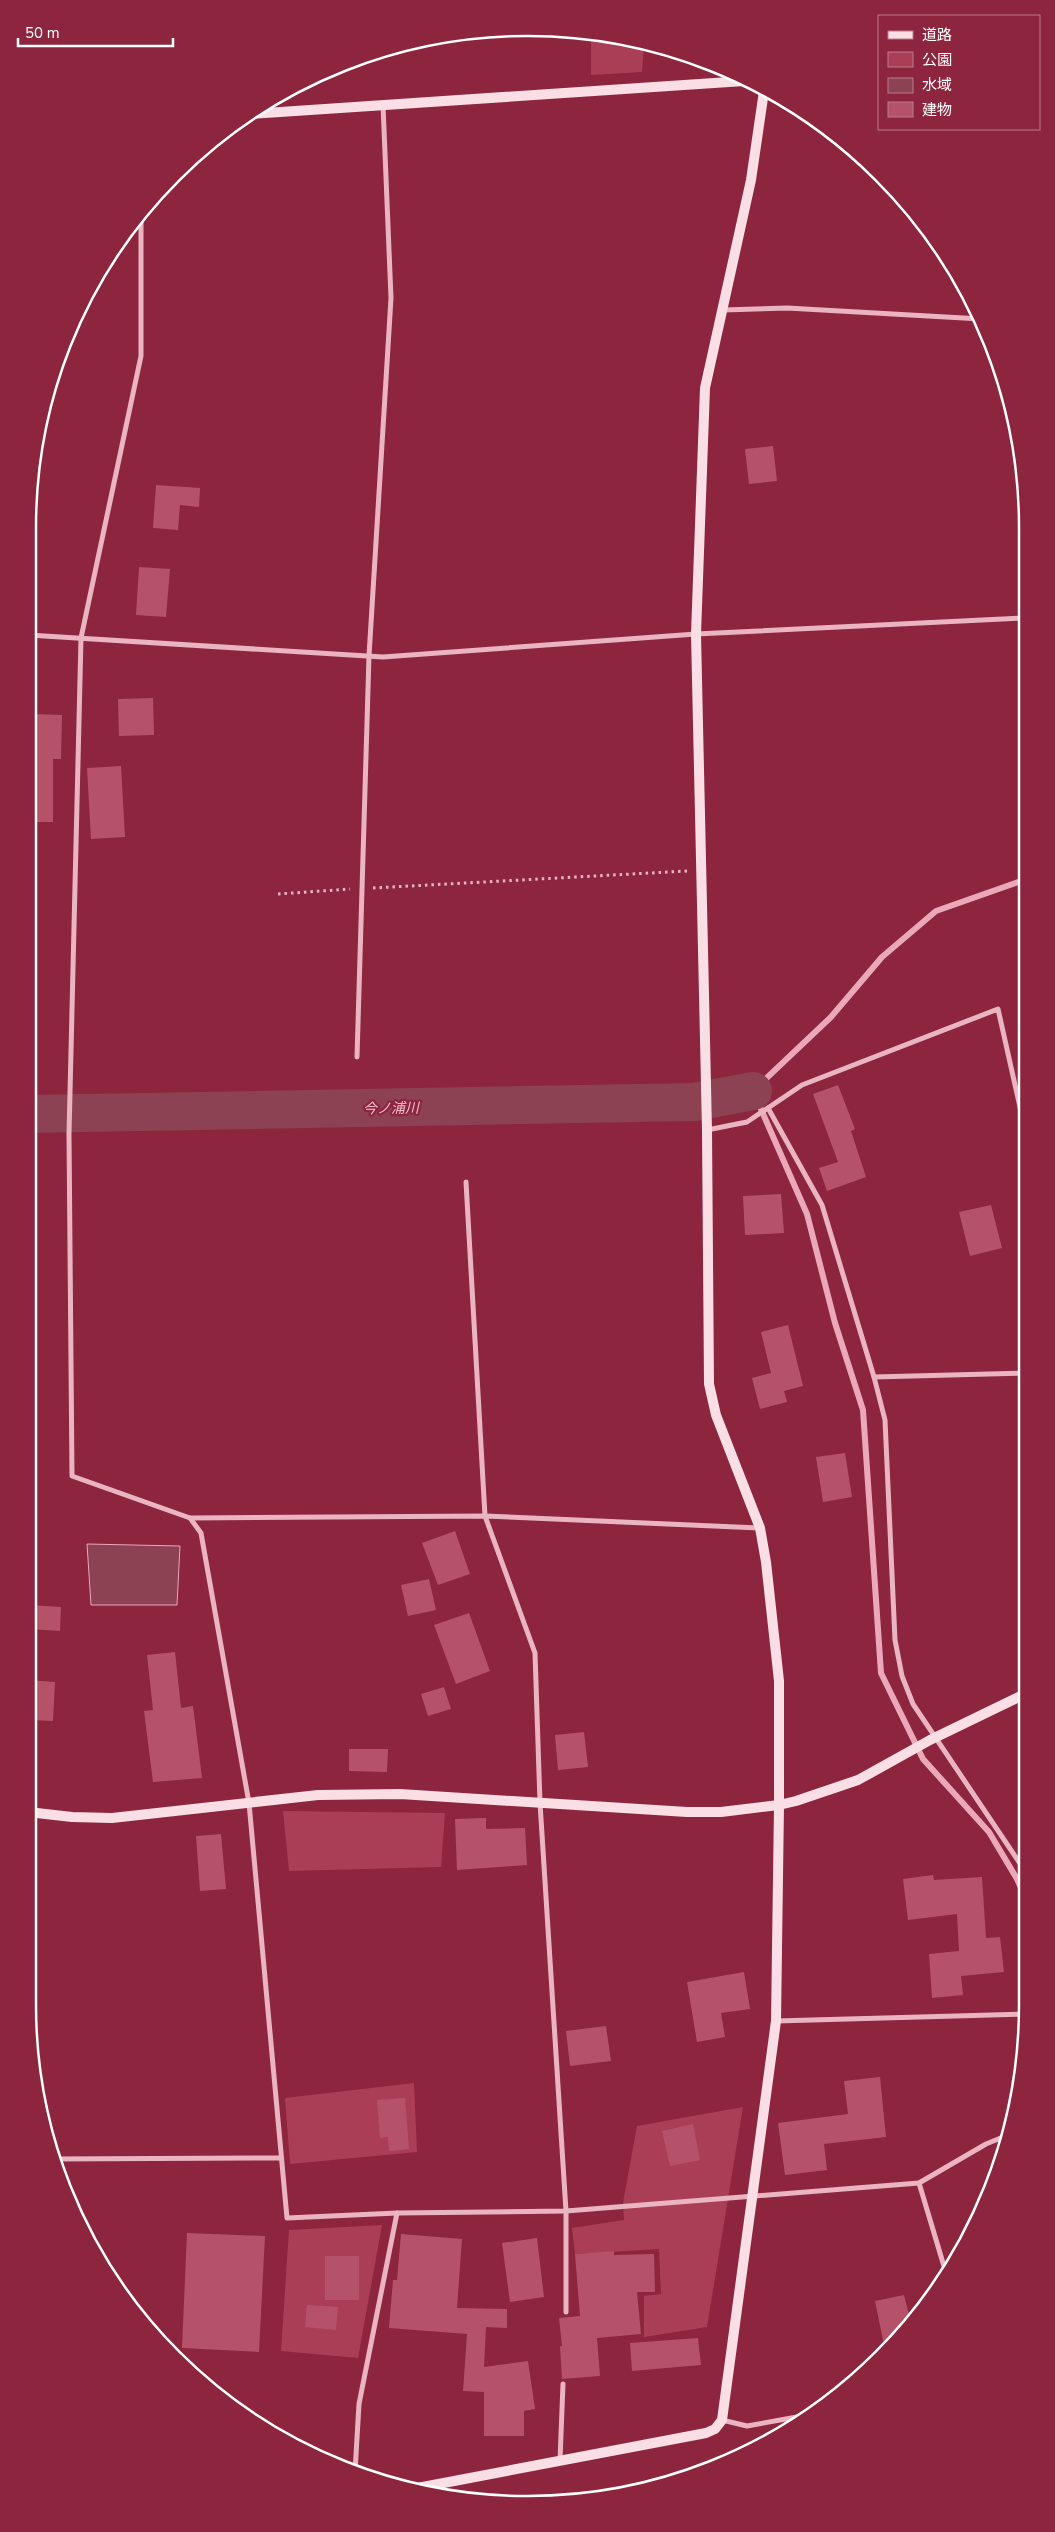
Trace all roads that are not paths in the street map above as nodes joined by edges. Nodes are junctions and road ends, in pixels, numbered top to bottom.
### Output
1 (735, 83) edge
2 (763, 97) edge
3 (383, 105) junction
4 (264, 113) edge
5 (141, 224) edge
6 (722, 310) junction
7 (972, 318) edge
8 (1019, 618) edge
9 (696, 634) junction
10 (36, 635) edge
11 (81, 638) junction
12 (369, 656) junction
13 (357, 1057) dead end
14 (1019, 1103) edge
15 (768, 1108) junction
16 (707, 1130) junction
17 (466, 1182) dead end
18 (1019, 1373) edge
19 (874, 1377) junction
20 (485, 1516) junction
21 (190, 1518) junction
22 (760, 1528) junction
23 (1019, 1697) edge
24 (937, 1737) junction
25 (249, 1803) junction
26 (540, 1803) junction
27 (780, 1805) junction
28 (36, 1813) edge
29 (1019, 1862) edge
30 (1019, 2014) edge
31 (776, 2021) junction
32 (1000, 2139) edge
33 (280, 2158) junction
34 (61, 2159) edge
35 (919, 2183) junction
36 (752, 2196) junction
37 (566, 2211) junction
38 (396, 2213) junction
39 (943, 2265) edge
40 (566, 2312) dead end
41 (563, 2384) dead end
42 (792, 2418) edge
43 (722, 2420) junction
44 (560, 2460) junction
45 (355, 2464) edge
46 (428, 2485) edge

1 - 3 street
2 - 6 street
3 - 4 street
3 - 12 street
5 - 11 street
6 - 7 street
6 - 9 street
8 - 9 street
9 - 12 street
9 - 16 street
10 - 11 street
11 - 12 street
11 - 21 street
12 - 13 street
14 - 15 street
15 - 16 street
15 - 19 street
16 - 22 street
17 - 20 street
18 - 19 street
19 - 24 street
20 - 21 street
20 - 22 street
20 - 26 street
21 - 25 street
22 - 27 street
23 - 24 street
24 - 27 street
24 - 29 street
25 - 26 street
25 - 28 street
25 - 33 street
26 - 27 street
26 - 37 street
27 - 31 street
30 - 31 street
31 - 36 street
32 - 35 street
33 - 34 street
33 - 38 street
35 - 36 street
35 - 39 street
36 - 37 street
36 - 43 street
37 - 38 street
37 - 40 street
38 - 45 street
41 - 44 street
42 - 43 street
43 - 44 street
44 - 46 street

